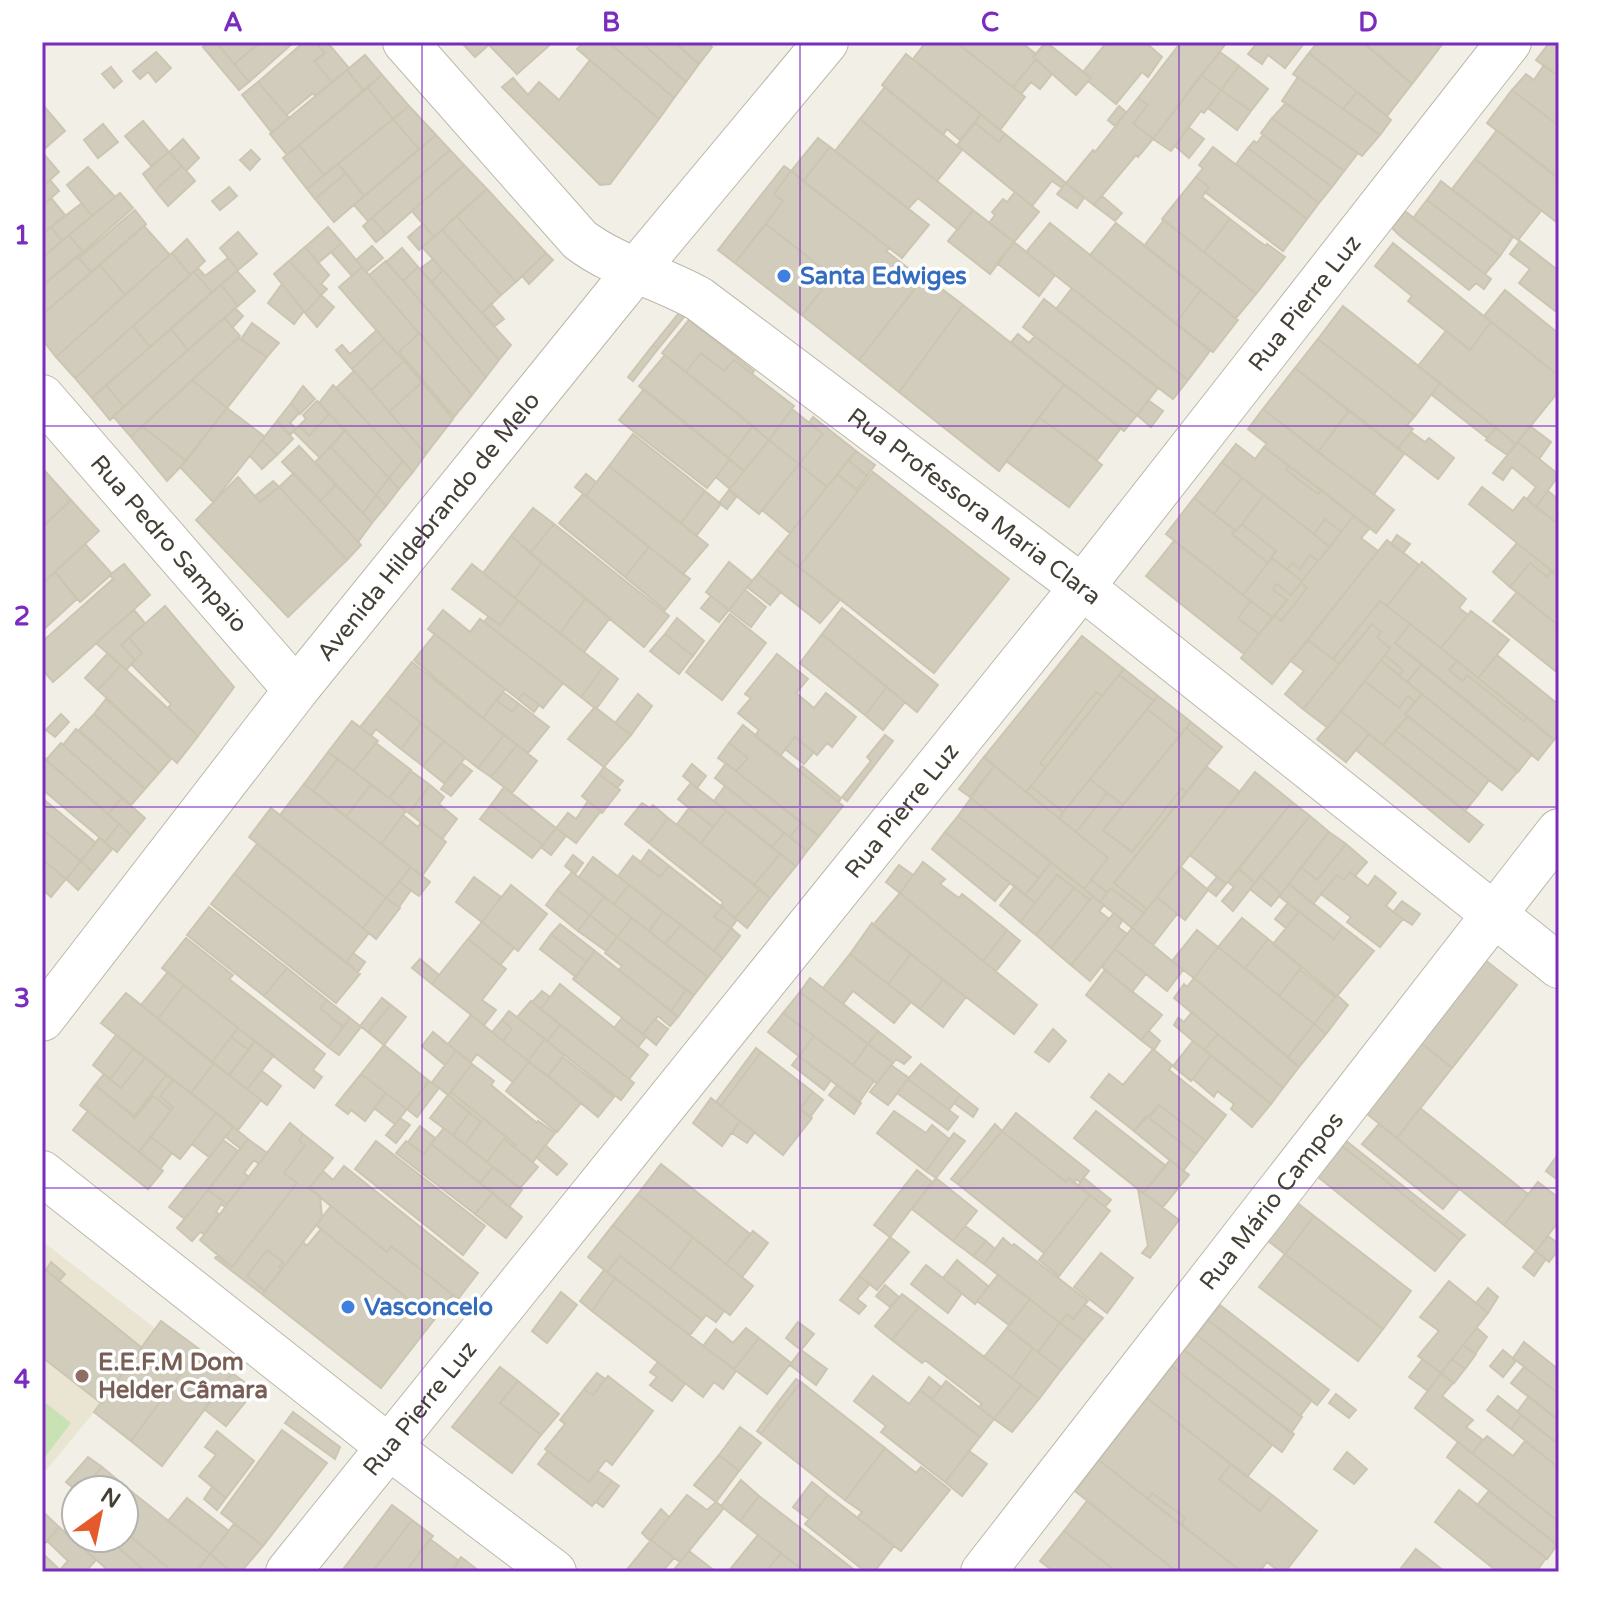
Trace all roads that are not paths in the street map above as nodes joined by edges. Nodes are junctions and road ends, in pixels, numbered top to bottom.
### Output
1 (405, 42) edge
2 (826, 42) edge
3 (1502, 44) edge
4 (636, 270) junction
5 (42, 397) edge
6 (1082, 587) junction
7 (296, 690) junction
8 (1559, 831) edge
9 (1494, 915) junction
10 (1559, 966) edge
11 (42, 1019) edge
12 (42, 1173) edge
13 (389, 1447) junction
14 (288, 1572) edge
15 (554, 1572) edge
16 (983, 1572) edge

1 - 4 street, Rua Professora Maria Clara
2 - 4 street, Avenida Hildebrando de Melo
3 - 6 street, Rua Pierre Luz
4 - 6 street, Rua Professora Maria Clara
4 - 7 street, Avenida Hildebrando de Melo
5 - 7 street, Rua Pedro Sampaio
6 - 9 street, Rua Professora Maria Clara
6 - 13 street, Rua Pierre Luz
7 - 11 street, Avenida Hildebrando de Melo
8 - 9 street, Rua Mário Campos
9 - 10 street, Rua Professora Maria Clara
9 - 16 street, Rua Mário Campos
12 - 13 street
13 - 14 street, Rua Pierre Luz
13 - 15 street

